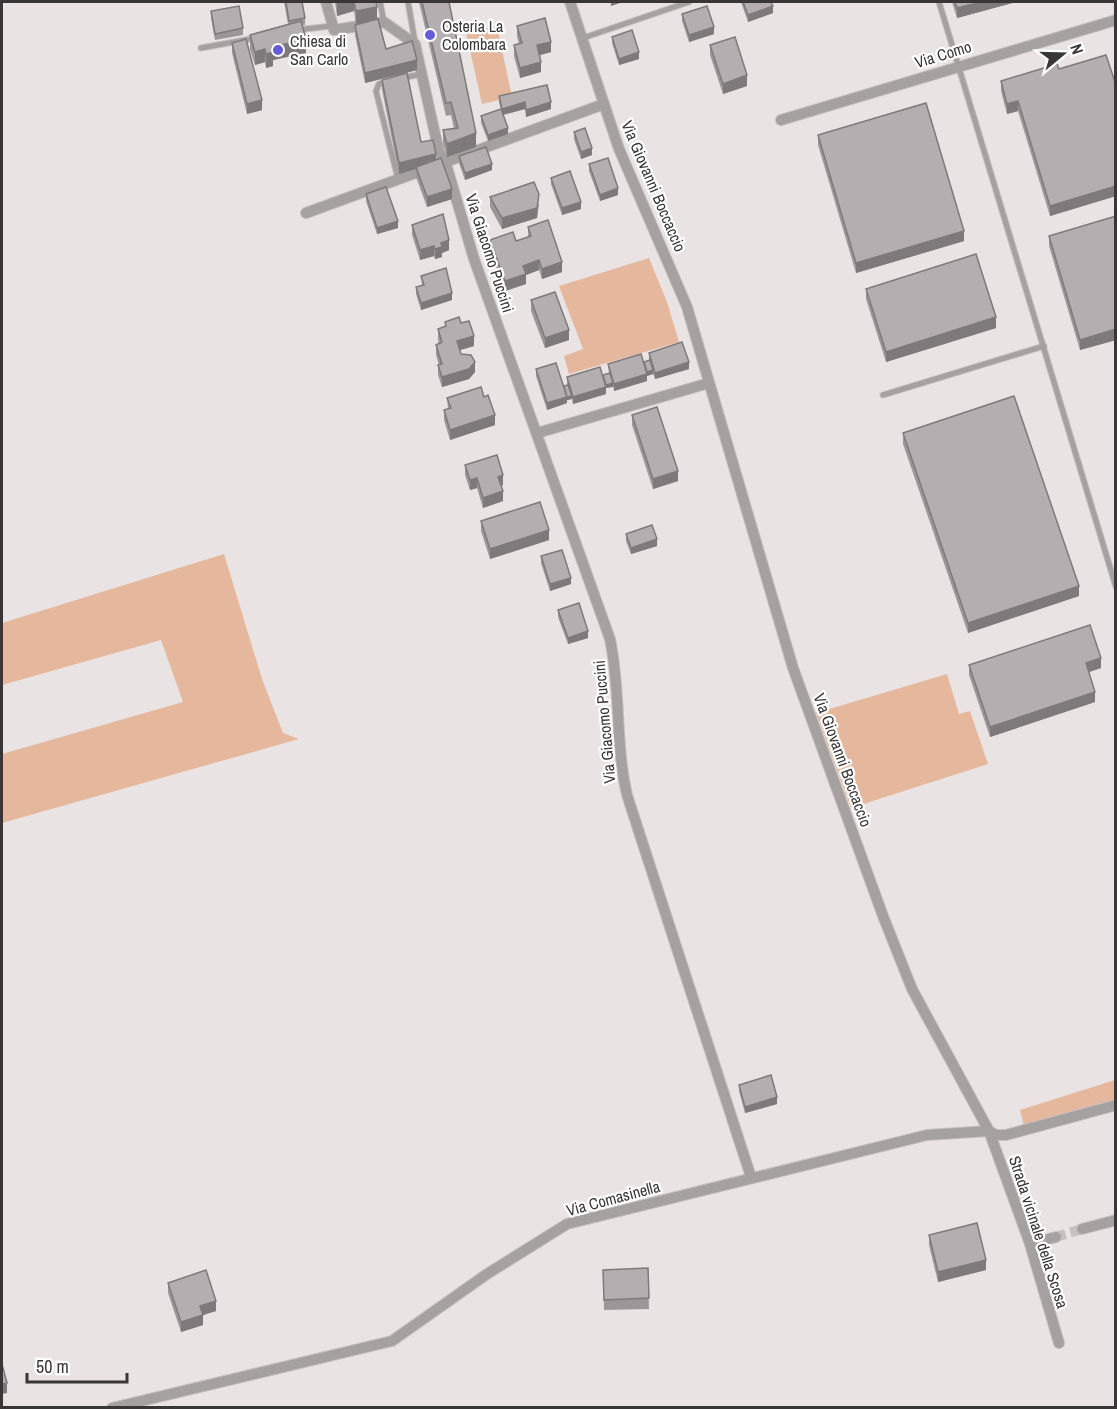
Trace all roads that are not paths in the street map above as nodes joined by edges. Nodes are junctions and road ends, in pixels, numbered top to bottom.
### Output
1 (326, 2) edge
2 (380, 2) edge
3 (408, 2) edge
4 (570, 2) edge
5 (689, 2) edge
6 (939, 2) edge
7 (1116, 20) edge
8 (384, 22) junction
9 (331, 26) junction
10 (288, 32) edge
11 (267, 36) edge
12 (582, 39) junction
13 (415, 44) junction
14 (201, 48) dead end
15 (958, 65) junction
16 (423, 74) junction
17 (604, 104) junction
18 (781, 120) dead end
19 (446, 164) junction
20 (398, 179) junction
21 (306, 213) dead end
22 (1044, 346) junction
23 (709, 383) junction
24 (883, 395) dead end
25 (537, 434) junction
26 (1116, 586) edge
27 (1116, 1105) edge
28 (989, 1131) junction
29 (751, 1177) junction
30 (1116, 1220) edge
31 (1082, 1229) tunnel mouth
32 (1056, 1236) tunnel mouth
33 (1030, 1244) junction
34 (1059, 1343) dead end
35 (112, 1407) edge

1 - 9 street
2 - 8 lane
3 - 13 lane
4 - 12 street, Via Giovanni Boccaccio
5 - 12 lane
6 - 15 lane
7 - 15 street, Via Como
8 - 9 street
8 - 13 street
9 - 10 lane
11 - 14 lane
12 - 17 street, Via Giovanni Boccaccio
13 - 16 street, Via Giacomo Puccini
15 - 18 street, Via Como
15 - 22 lane
16 - 19 street, Via Giacomo Puccini
16 - 20 lane
17 - 19 street
17 - 23 street, Via Giovanni Boccaccio
19 - 20 street
19 - 25 street, Via Giacomo Puccini
20 - 21 street
22 - 24 lane
22 - 26 lane
23 - 25 street
23 - 28 street, Via Giovanni Boccaccio
25 - 29 street, Via Giacomo Puccini
27 - 28 street, Via Comasinella
28 - 29 street, Via Comasinella
28 - 33 street, Strada vicinale della Scosa
29 - 35 street, Via Comasinella
30 - 31 street
32 - 33 street
33 - 34 street, Strada vicinale della Scosa

